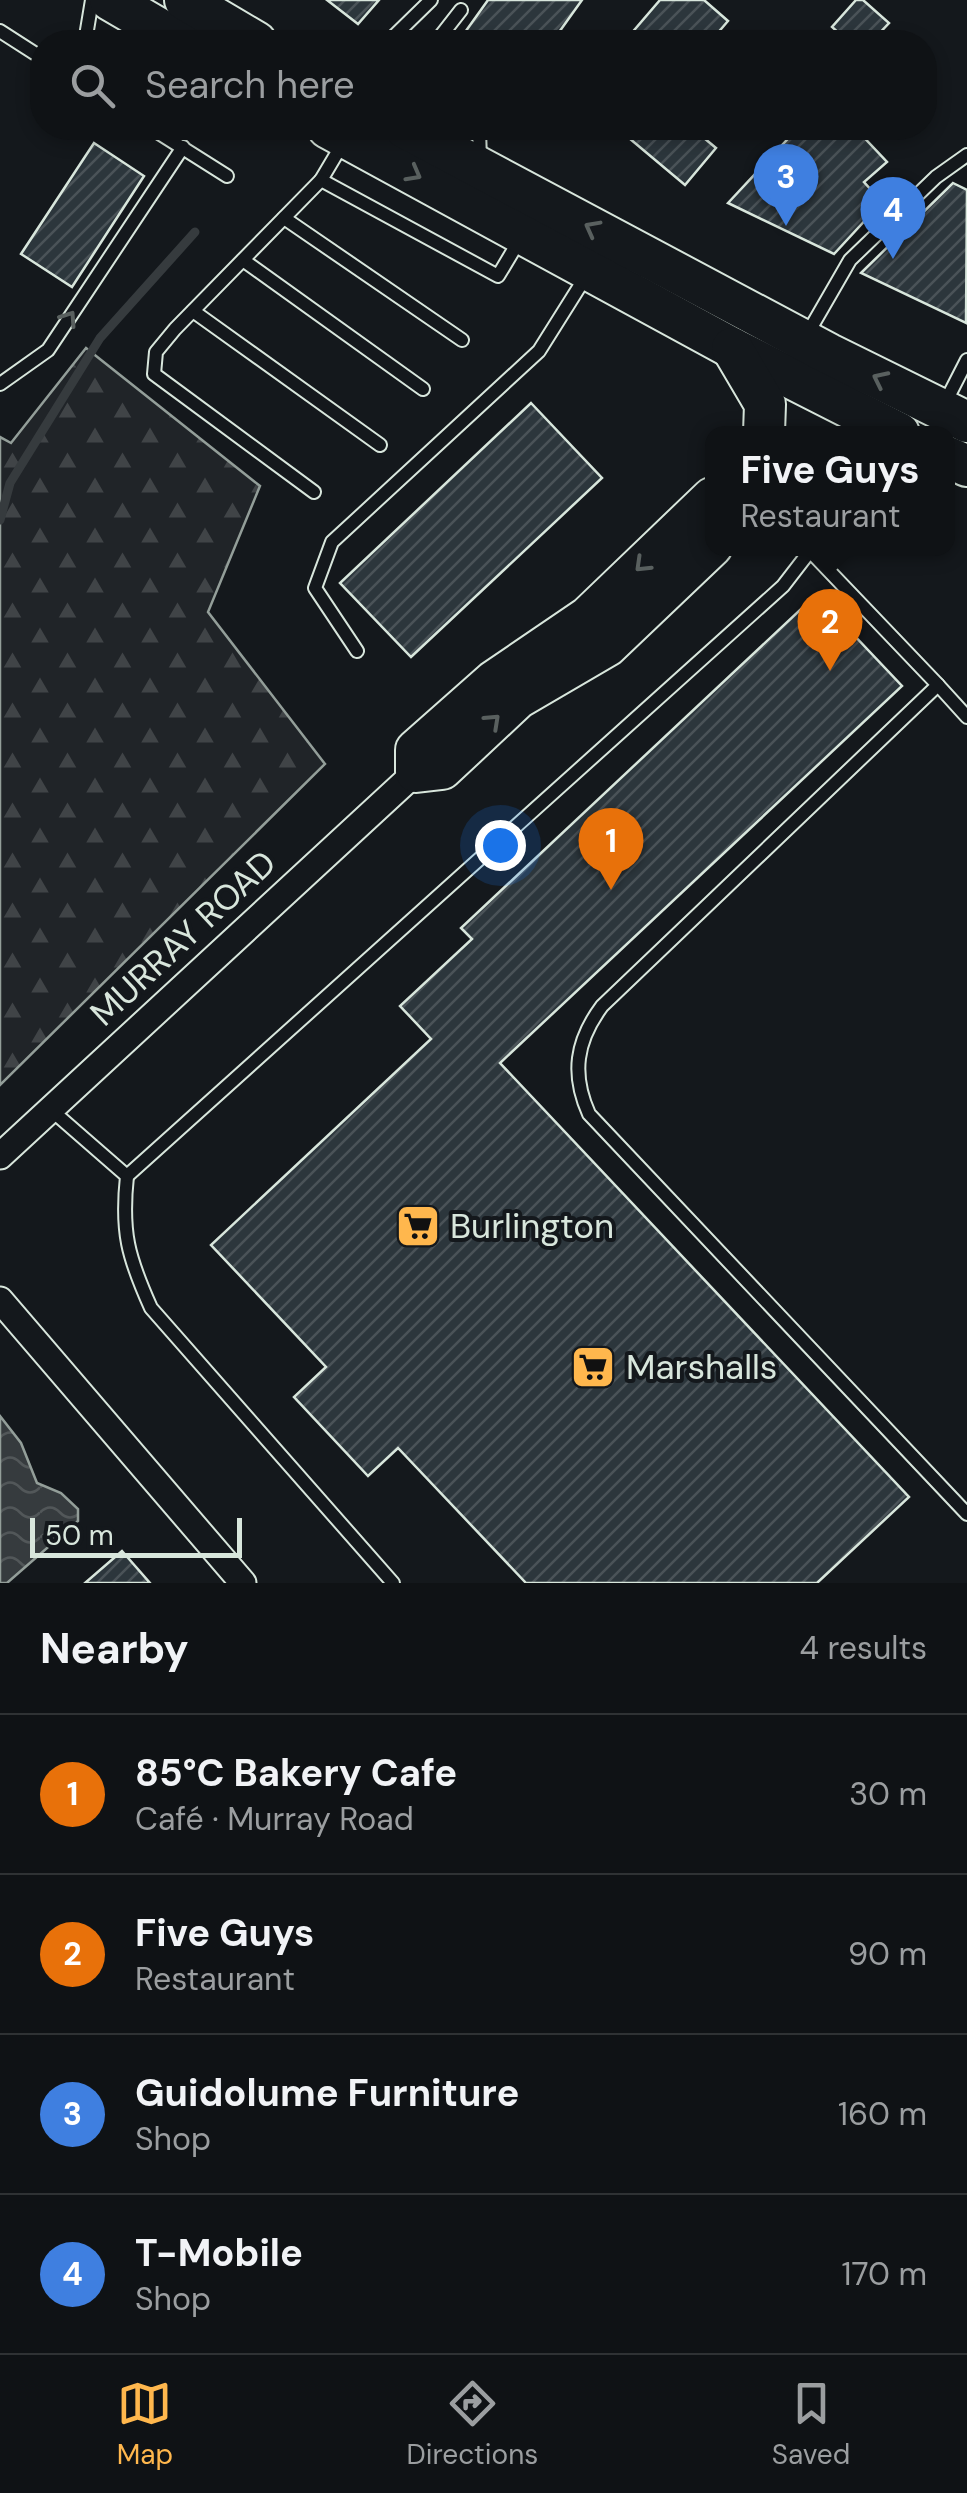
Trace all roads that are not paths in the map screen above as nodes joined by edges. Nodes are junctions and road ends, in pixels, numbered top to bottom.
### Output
1 (92, 0) edge
2 (110, 0) edge
3 (185, 0) edge
4 (431, 0) edge
5 (461, 10) dead end
6 (87, 30) edge
7 (144, 30) edge
8 (236, 30) edge
9 (400, 30) edge
10 (445, 30) edge
11 (0, 31) edge
12 (30, 50) edge
13 (171, 140) edge
14 (335, 140) edge
15 (353, 140) edge
16 (427, 140) edge
17 (479, 140) edge
18 (182, 147) junction
19 (967, 155) edge
20 (480, 169) junction
21 (227, 176) dead end
22 (321, 180) junction
23 (284, 218) junction
24 (524, 234) junction
25 (243, 260) junction
26 (589, 270) junction
27 (193, 311) junction
28 (462, 340) dead end
29 (803, 340) junction
30 (732, 348) junction
31 (967, 360) edge
32 (0, 384) edge
33 (423, 389) dead end
34 (954, 416) edge
35 (764, 426) edge
36 (883, 426) edge
37 (380, 445) dead end
38 (314, 492) dead end
39 (705, 505) edge
40 (705, 553) edge
41 (802, 556) edge
42 (814, 556) edge
43 (357, 651) dead end
44 (938, 685) junction
45 (967, 717) edge
46 (416, 772) junction
47 (49, 1108) junction
48 (0, 1156) edge
49 (127, 1176) junction
50 (0, 1300) edge
51 (967, 1514) edge
52 (243, 1583) edge
53 (394, 1583) edge

1 - 6 lane
2 - 7 main road
3 - 8 main road
4 - 9 lane
5 - 10 lane
11 - 12 lane
13 - 18 lane
14 - 22 lane
15 -> 24 main road
16 - 20 main road
17 - 20 lane
18 - 21 lane
32 -> 18 lane
19 - 29 lane
29 -> 20 main road
22 - 23 lane
22 - 24 lane
23 - 25 lane
23 - 28 lane
24 - 26 main road
25 - 27 lane
25 - 33 lane
26 - 30 main road
26 - 43 lane
27 - 37 lane
27 - 38 lane
34 -> 29 main road
30 - 35 main road
30 - 36 main road
31 - 34 lane
39 -> 46 main road
46 -> 40 main road
41 - 49 lane
42 - 44 lane
44 - 45 lane
44 - 51 lane
46 - 47 street, MURRAY ROAD
47 - 48 street, MURRAY ROAD
47 - 49 lane
49 - 53 lane
50 - 52 street

